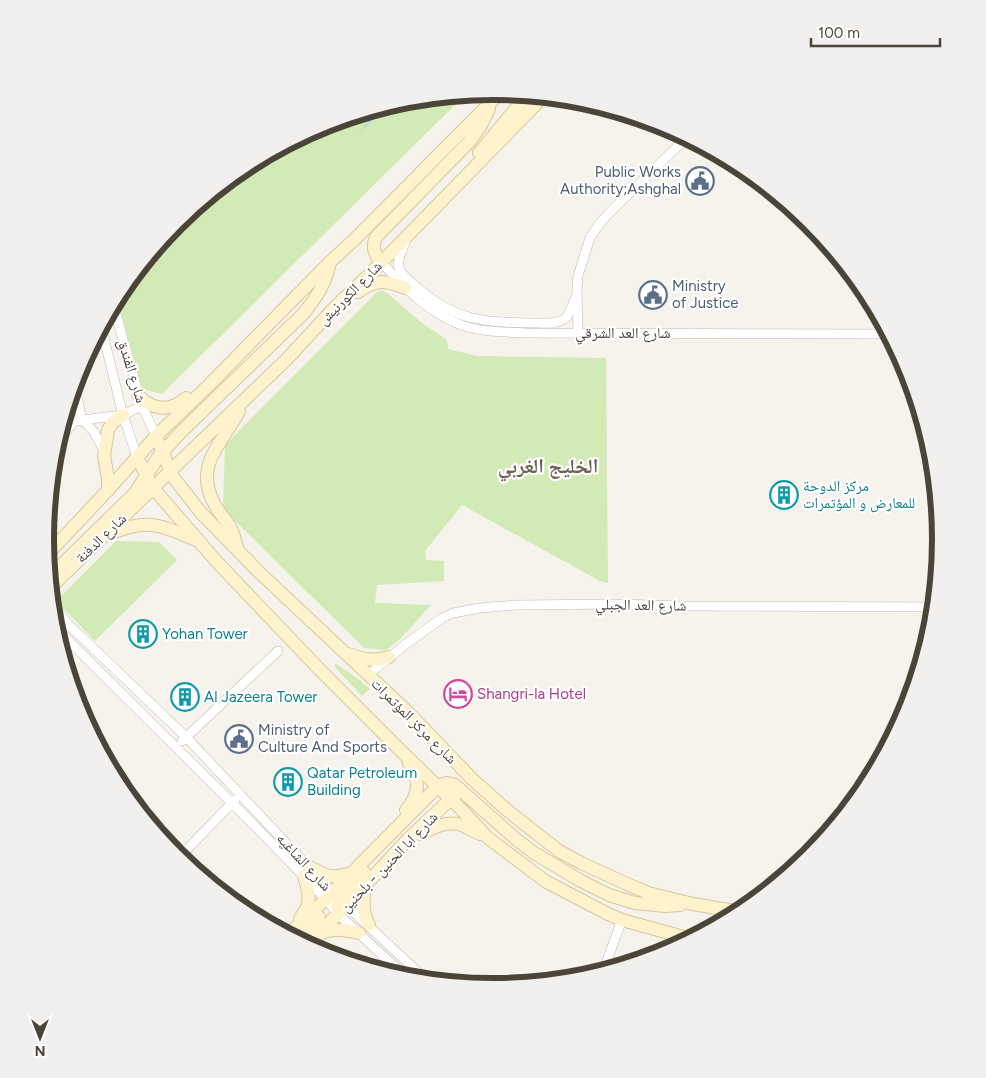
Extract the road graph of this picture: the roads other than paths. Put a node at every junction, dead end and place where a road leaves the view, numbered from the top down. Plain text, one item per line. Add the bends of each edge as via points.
1 (522, 101) edge
2 (492, 102) joint
3 (537, 103) edge
4 (682, 143) edge
5 (469, 172) junction
6 (406, 238) junction
7 (330, 262) junction
8 (381, 262) junction
9 (405, 288) junction
10 (577, 295) junction
11 (337, 306) junction
12 (116, 314) edge
13 (578, 333) junction
14 (881, 334) edge
15 (104, 337) edge
16 (210, 384) junction
17 (77, 398) edge
18 (140, 400) junction
19 (243, 401) junction
20 (122, 415) junction
21 (82, 419) junction
22 (68, 429) edge
23 (156, 436) junction
24 (162, 452) junction
25 (104, 453) junction
26 (136, 457) junction
27 (170, 471) junction
28 (146, 476) junction
29 (153, 488) junction
30 (108, 490) junction
31 (98, 541) junction
32 (198, 541) junction
33 (54, 547) edge
34 (238, 550) junction
35 (55, 571) edge
36 (56, 582) edge
37 (926, 607) edge
38 (61, 615) edge
39 (65, 636) edge
40 (278, 651) dead end
41 (344, 652) junction
42 (389, 657) junction
43 (368, 675) junction
44 (186, 737) junction
45 (176, 747) junction
46 (401, 752) junction
47 (472, 779) junction
48 (438, 786) junction
49 (240, 794) junction
50 (455, 794) junction
51 (232, 802) junction
52 (400, 824) junction
53 (487, 837) junction
54 (408, 839) junction
55 (379, 845) junction
56 (184, 852) edge
57 (307, 872) junction
58 (352, 873) junction
59 (365, 886) junction
60 (336, 902) junction
61 (693, 904) junction
62 (726, 911) edge
63 (622, 920) junction
64 (298, 926) junction
65 (364, 929) junction
66 (294, 930) edge
67 (303, 935) edge
68 (682, 936) edge
69 (313, 939) edge
70 (314, 940) edge
71 (606, 963) edge
72 (398, 968) edge
73 (417, 971) edge

1 - 5 street via 481,150
2 - 7 street
2 - 8 street via 469,142 377,236 374,251
3 - 5 street, شارع الكورنيش
4 - 10 street via 595,230 581,265
5 - 6 street, شارع الكورنيش
6 - 8 street, شارع الكورنيش
6 - 10 street, شارع العد الشرقي via 399,258 400,270 427,296 458,314 482,321 552,323 567,317
7 - 16 street
7 - 24 street via 321,289 303,314
8 - 9 street, شارع العد الشرقي
8 - 11 street, شارع الكورنيش
9 - 11 street via 376,282
9 - 13 street, شارع العد الشرقي via 436,313 474,328 501,332
10 - 13 street
11 - 19 street, شارع الكورنيش
12 - 18 street, شارع الفندق
13 - 14 street, شارع العد الشرقي
15 - 20 street, شارع الفندق
16 - 18 street via 167,408
16 - 23 street
17 - 21 street
18 - 20 street
18 - 23 street, شارع الفندق
19 - 27 street, شارع الكورنيش
19 - 34 street via 216,445 208,472 211,499 235,537
20 - 21 street
20 - 25 street via 108,430
20 - 26 street, شارع الفندق
21 - 22 street via 74,421
21 - 25 street via 98,438
23 - 24 street, شارع مركز المؤتمرات
23 - 26 street
24 - 27 street, شارع مركز المؤتمرات
24 - 28 street
25 - 30 street
26 - 28 street, شارع مركز المؤتمرات
26 - 30 street, شارع الدفنة
27 - 29 street, شارع الكورنيش
27 - 34 street, شارع مركز المؤتمرات via 194,505
28 - 29 street, شارع مركز المؤتمرات
28 - 35 street via 135,492
29 - 31 street, شارع الدفنة
29 - 32 street, شارع مركز المؤتمرات
30 - 33 street, شارع الدفنة
31 - 32 street via 126,527 147,524
31 - 36 street, شارع الدفنة
32 - 46 street, شارع مركز المؤتمرات
34 - 41 street, شارع مركز المؤتمرات
37 - 42 street, شارع العد الجبلي via 622,604 480,608 442,618
38 - 44 street, شارع الشاغيه
39 - 45 street, شارع الشاغيه
40 - 44 street
41 - 42 street via 368,659
41 - 43 street, شارع مركز المؤتمرات
42 - 43 street, شارع العد الجبلي
43 - 47 street, شارع مركز المؤتمرات
44 - 45 street
44 - 49 street, شارع الشاغيه
45 - 51 street, شارع الشاغيه
46 - 48 street, شارع مركز المؤتمرات
46 - 52 street via 415,772 417,785 414,800
47 - 50 street, شارع ابا الحنين - بلحنين
47 - 61 street, شارع مركز المؤتمرات via 559,852 648,893
48 - 50 street, شارع مركز المؤتمرات
48 - 52 street, شارع ابا الحنين - بلحنين
49 - 51 street
49 - 57 street, شارع الشاغيه
50 - 53 street, شارع مركز المؤتمرات
50 - 54 street, شارع ابا الحنين - بلحنين
50 - 61 street via 534,853 609,895 634,903
51 - 56 street
51 - 57 street, شارع الشاغيه
52 - 55 street, شارع ابا الحنين - بلحنين
53 - 54 street via 450,824
53 - 63 street, شارع مركز المؤتمرات via 545,881
54 - 59 street, شارع ابا الحنين - بلحنين
55 - 58 street, شارع ابا الحنين - بلحنين
55 - 60 street via 376,857
57 - 58 street via 332,877
57 - 60 street, شارع الشاغيه
57 - 64 street via 308,901
58 - 60 street, شارع ابا الحنين - بلحنين
59 - 60 street, شارع ابا الحنين - بلحنين
59 - 65 street
60 - 64 street, شارع ابا الحنين - بلحنين
60 - 65 street, شارع الشاغيه
60 - 67 street
60 - 69 street, شارع ابا الحنين - بلحنين
61 - 62 street, شارع مركز المؤتمرات
63 - 68 street, شارع مركز المؤتمرات
63 - 71 street
64 - 66 street, شارع ابا الحنين - بلحنين
65 - 70 street via 332,930
65 - 72 street, شارع الشاغيه
65 - 73 street, شارع الشاغيه

